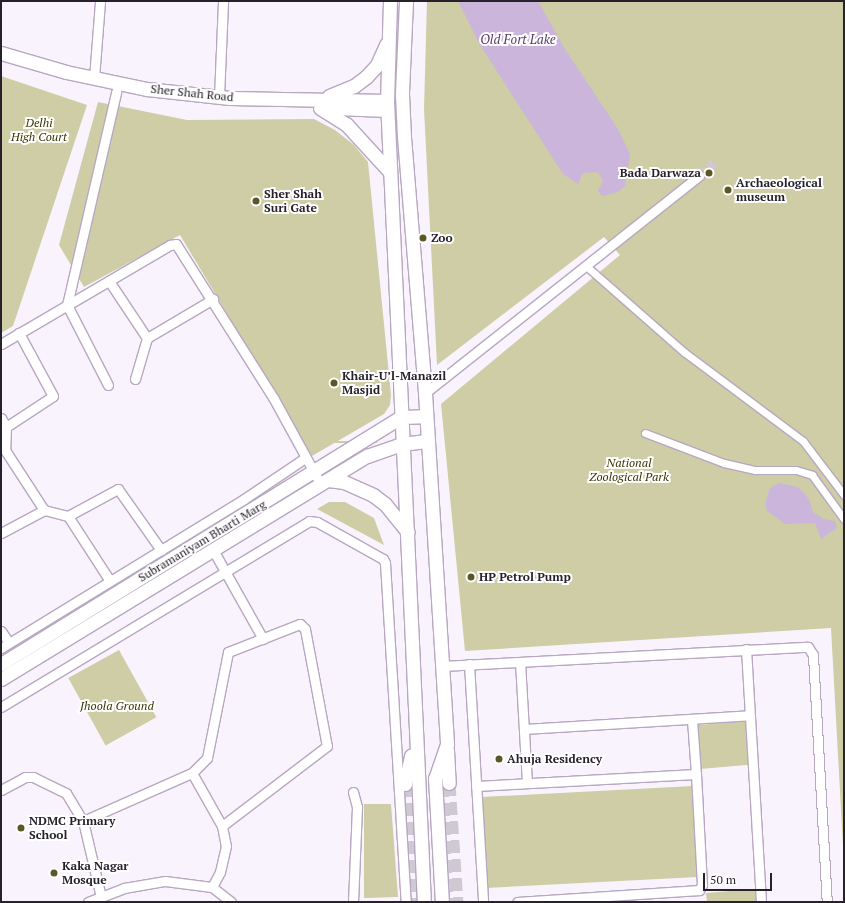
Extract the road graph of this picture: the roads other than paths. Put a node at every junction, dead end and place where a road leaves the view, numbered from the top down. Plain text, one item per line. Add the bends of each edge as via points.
1 (100, 1) edge
2 (223, 1) edge
3 (390, 1) edge
4 (406, 1) edge
5 (390, 37) junction
6 (1, 53) edge
7 (1, 63) edge
8 (94, 78) junction
9 (116, 92) junction
10 (219, 97) junction
11 (309, 99) junction
12 (369, 105) junction
13 (387, 106) junction
14 (320, 108) junction
15 (390, 172) junction
16 (699, 176) tunnel mouth
17 (586, 266) junction
18 (109, 281) junction
19 (213, 300) junction
20 (67, 305) junction
21 (19, 334) junction
22 (147, 338) junction
23 (1, 344) edge
24 (135, 379) dead end
25 (108, 385) dead end
26 (425, 393) junction
27 (401, 416) junction
28 (425, 416) junction
29 (1, 418) edge
30 (6, 427) junction
31 (645, 432) dead end
32 (426, 440) junction
33 (402, 444) junction
34 (305, 458) junction
35 (314, 473) junction
36 (325, 483) junction
37 (844, 495) edge
38 (44, 510) junction
39 (68, 516) junction
40 (844, 519) edge
41 (408, 532) junction
42 (1, 533) edge
43 (161, 550) junction
44 (213, 550) junction
45 (225, 572) junction
46 (110, 581) junction
47 (1, 631) edge
48 (262, 639) junction
49 (9, 643) junction
50 (1, 648) edge
51 (746, 649) junction
52 (520, 662) junction
53 (1, 664) edge
54 (470, 664) junction
55 (442, 666) junction
56 (1, 679) edge
57 (1, 707) edge
58 (750, 715) junction
59 (692, 720) junction
60 (524, 729) junction
61 (415, 742) junction
62 (447, 744) junction
63 (192, 773) junction
64 (696, 774) junction
65 (449, 783) tunnel mouth
66 (527, 783) junction
67 (405, 784) tunnel mouth
68 (476, 786) junction
69 (1, 790) edge
70 (354, 792) dead end
71 (83, 821) junction
72 (222, 826) junction
73 (212, 887) junction
74 (100, 897) junction
75 (88, 902) edge
76 (231, 902) edge
77 (354, 902) edge
78 (406, 902) edge
79 (424, 902) edge
80 (442, 902) edge
81 (483, 902) edge
82 (516, 902) edge
83 (534, 902) edge
84 (761, 902) edge
85 (826, 902) edge

1 - 8 street
2 - 10 street
3 - 5 main road
4 - 26 main road via 402,94 404,137
5 - 11 main road via 376,65 366,77 340,93
5 - 13 main road
6 - 8 main road, Sher Shah Road
7 - 9 main road, Sher Shah Road
8 - 10 main road, Sher Shah Road via 147,89
9 - 14 main road, Sher Shah Road via 226,106
9 - 20 street
10 - 11 main road, Sher Shah Road
11 - 12 main road, Sher Shah Road
12 - 13 main road, Sher Shah Road
12 - 14 main road, Sher Shah Road
13 - 15 main road
14 - 15 main road via 346,124
15 - 27 main road
16 - 17 street
17 - 26 street
17 - 37 street via 684,352 803,441
18 - 19 street via 170,245 176,244
18 - 20 street
18 - 22 street
19 - 22 street
19 - 34 street via 274,399
20 - 21 street
20 - 25 street
21 - 23 street
21 - 30 street via 54,393 52,399
22 - 24 street
26 - 28 main road
27 - 28 main road
27 - 33 main road
27 - 35 main road, Subramaniyam Bharti Marg
28 - 32 main road
29 - 30 street
30 - 38 street via 5,450
31 - 40 street via 724,463 755,470 796,470 812,475
32 - 33 main road, Subramaniyam Bharti Marg
32 - 55 main road
33 - 36 main road, Subramaniyam Bharti Marg via 378,451
33 - 41 main road
34 - 35 street
34 - 43 street
35 - 36 street
35 - 53 main road, Subramaniyam Bharti Marg
36 - 41 main road via 344,482 373,495 385,504
36 - 44 main road, Subramaniyam Bharti Marg
38 - 39 street
38 - 42 street
39 - 43 street via 118,489
39 - 46 street
41 - 61 main road
43 - 46 street
44 - 45 street
44 - 56 main road, Subramaniyam Bharti Marg
45 - 48 street
45 - 57 street
45 - 78 street via 313,521 385,561
46 - 49 street
47 - 49 street
48 - 63 street via 228,652 207,758
48 - 72 street via 295,624 303,626 327,746
49 - 50 street
51 - 52 street
51 - 58 street
51 - 85 street via 803,646 813,655
52 - 54 street
52 - 60 street
54 - 55 street
54 - 68 street
55 - 62 main road
58 - 59 street
58 - 84 street
59 - 60 street
59 - 64 street
60 - 66 street
61 - 67 main road
61 - 79 main road
62 - 65 main road
62 - 80 main road via 435,778
63 - 71 street
63 - 72 street
64 - 66 street
64 - 83 street via 702,885 699,890
66 - 68 street
68 - 81 street
69 - 71 street via 25,777 33,776 66,793
70 - 77 street via 357,807
71 - 74 street
72 - 73 street via 226,846 220,872
73 - 74 street via 165,881 124,888
73 - 76 street
74 - 75 street
82 - 83 street

